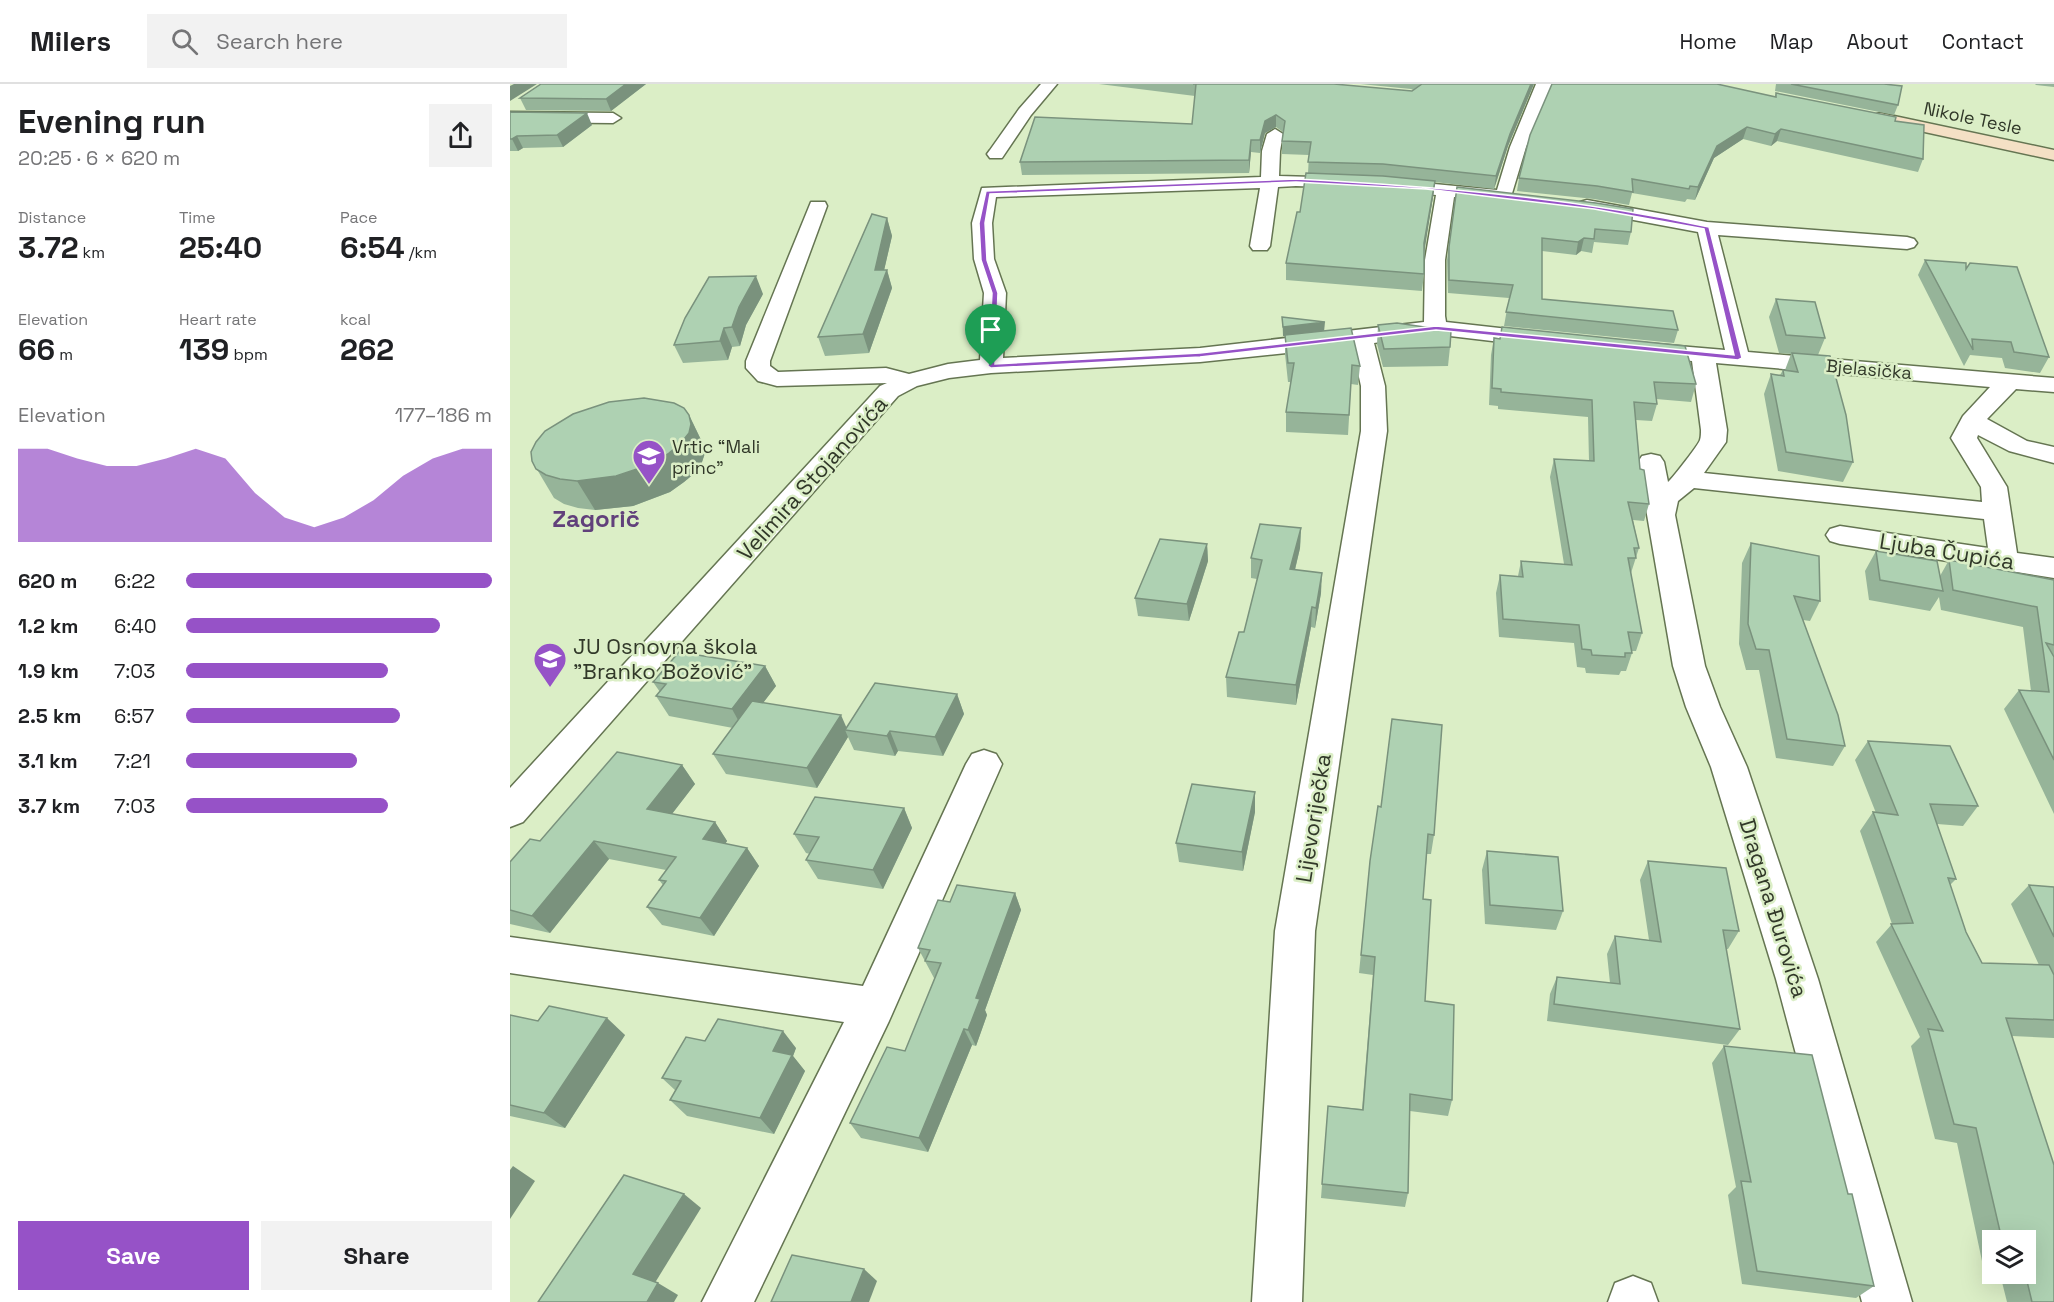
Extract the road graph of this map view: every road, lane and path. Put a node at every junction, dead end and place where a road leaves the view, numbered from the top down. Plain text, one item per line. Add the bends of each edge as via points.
1 (1050, 84) edge
2 (1544, 84) edge
3 (526, 100) edge
4 (510, 111) edge
5 (1869, 116) edge
6 (510, 117) edge
7 (613, 118) dead end
8 (1275, 134) dead end
9 (996, 154) dead end
10 (2054, 155) edge
11 (1270, 182) junction
12 (1446, 190) junction
13 (1504, 196) junction
14 (1527, 199) edge
15 (1572, 205) edge
16 (818, 206) dead end
17 (1707, 228) junction
18 (1906, 243) dead end
19 (1260, 246) dead end
20 (1436, 328) junction
21 (1362, 338) junction
22 (1563, 342) edge
23 (1621, 348) edge
24 (1703, 356) junction
25 (1738, 358) junction
26 (991, 366) junction
27 (909, 381) junction
28 (2011, 381) junction
29 (2054, 385) edge
30 (1972, 421) junction
31 (2054, 455) edge
32 (1651, 462) dead end
33 (1688, 479) junction
34 (1997, 512) junction
35 (1661, 515) junction
36 (1840, 535) dead end
37 (2004, 560) junction
38 (2054, 568) edge
39 (984, 764) dead end
40 (510, 812) edge
41 (510, 955) edge
42 (874, 1007) junction
43 (726, 1302) edge
44 (1277, 1302) edge
45 (1887, 1302) edge

1 - 9 street
2 - 13 street
3 - 4 street
5 - 10 street, Nikole Tesle
6 - 7 street
8 - 11 street via 1270,151
11 - 12 street via 1382,184
11 - 19 street
11 - 26 street via 988,192 982,223 984,260 995,293
12 - 13 street
12 - 20 street via 1439,215
13 - 14 street
15 - 17 street
16 - 27 street via 758,368 777,379 886,375
17 - 18 street
17 - 25 street
20 - 21 street
20 - 22 street
21 - 26 street, Velimira Stojanovića via 1200,355
21 - 44 street, Lijevoriječka via 1373,386 1374,431 1295,931
23 - 24 street, Bjelasička
24 - 25 street, Bjelasička
24 - 33 street via 1713,442
25 - 28 street, Bjelasička
26 - 27 street, Velimira Stojanovića
27 - 40 street, Velimira Stojanovića via 879,402
28 - 29 street, Bjelasička
28 - 30 street via 1994,394
30 - 31 street via 2018,446
30 - 34 street via 1964,438 1994,487
32 - 35 street, Dragana Đurovića
33 - 34 street
33 - 35 street via 1665,498
34 - 37 street
35 - 45 street, Dragana Đurovića via 1689,666 1729,768 1793,968
36 - 37 street, Ljuba Čupića
37 - 38 street, Ljuba Čupića
39 - 42 street
41 - 42 street
42 - 43 street

